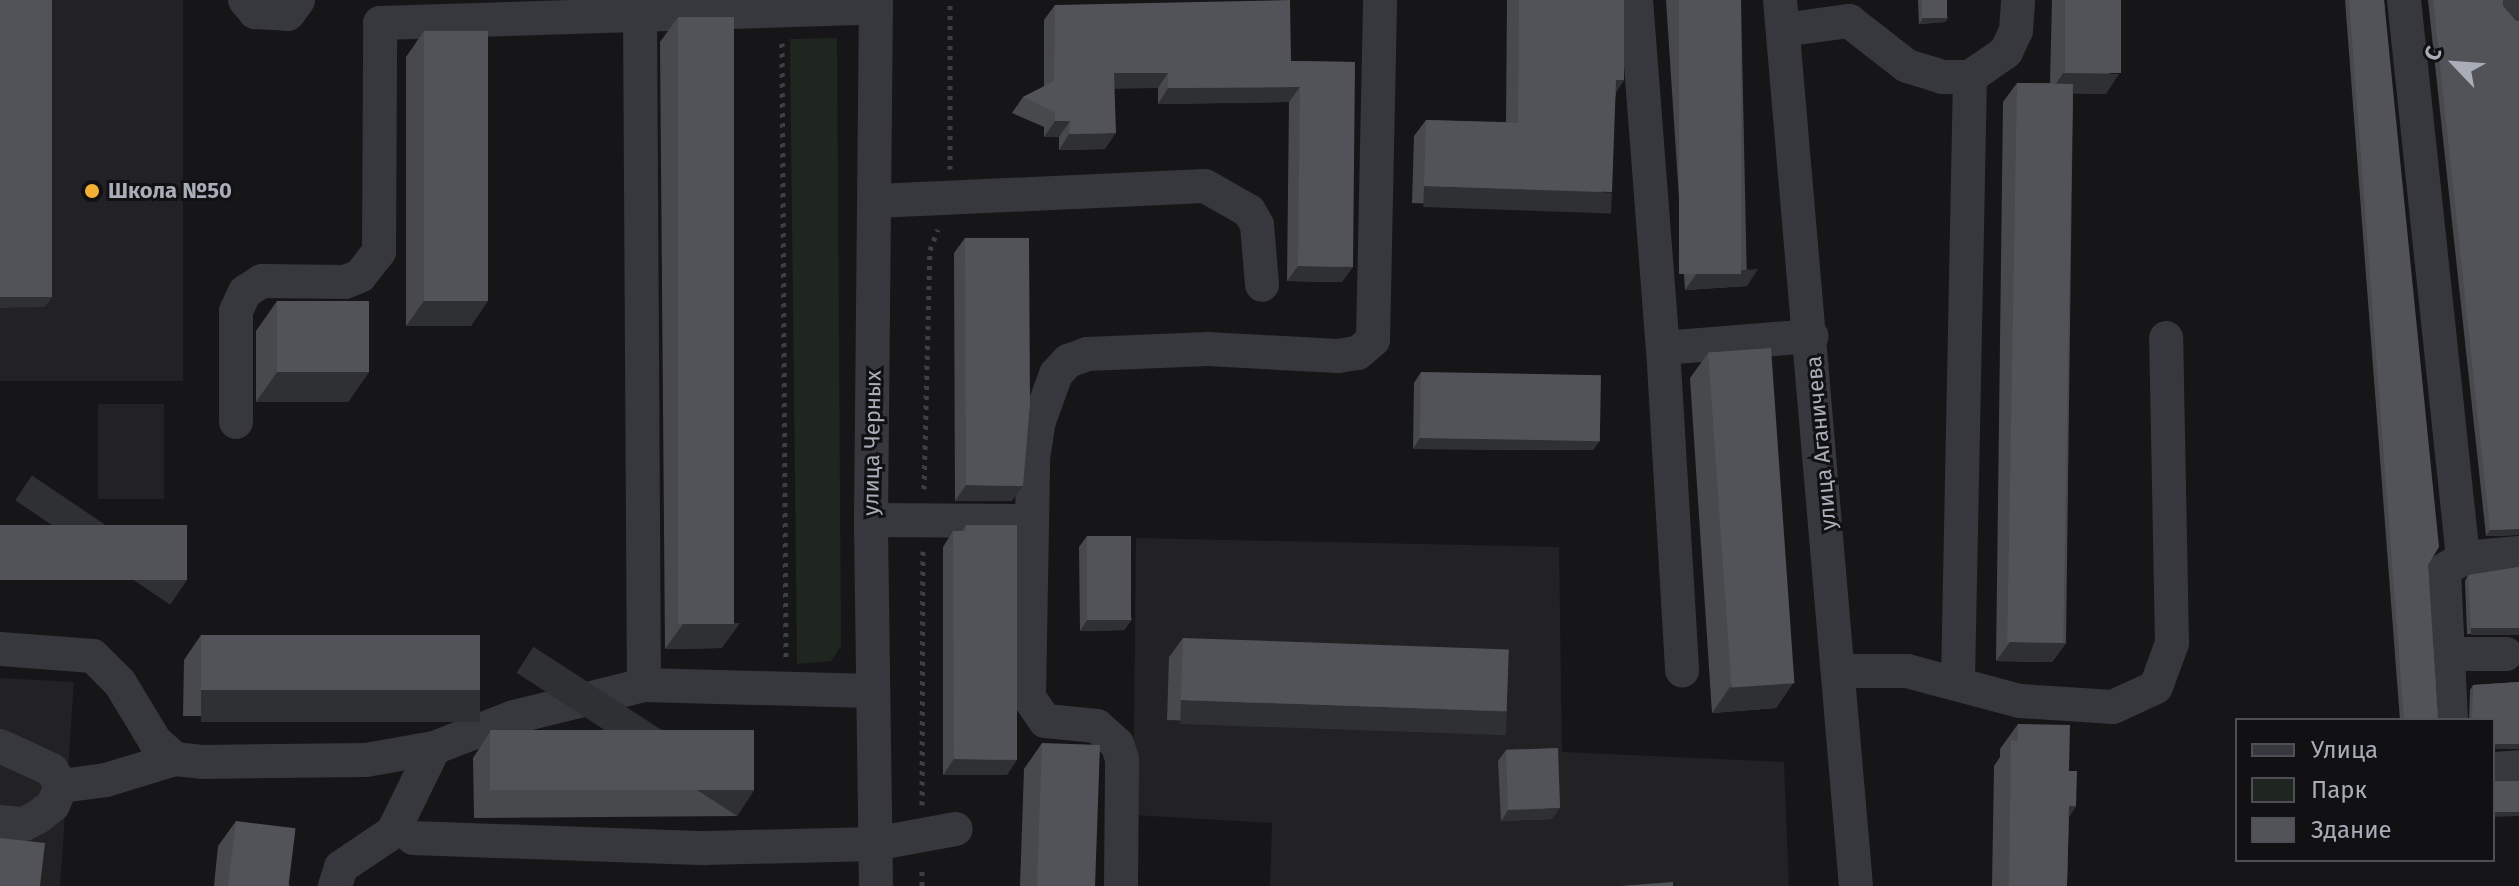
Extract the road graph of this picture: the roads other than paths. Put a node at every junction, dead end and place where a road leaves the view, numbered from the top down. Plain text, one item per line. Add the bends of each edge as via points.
1 (245, 0) edge
2 (298, 0) edge
3 (1380, 0) edge
4 (1636, 0) edge
5 (2018, 0) edge
6 (2404, 0) edge
7 (2518, 0) edge
8 (876, 4) edge
9 (2519, 8) edge
10 (640, 14) junction
11 (1782, 15) edge
12 (1970, 77) junction
13 (876, 201) junction
14 (1262, 285) dead end
15 (1812, 336) junction
16 (2166, 338) dead end
17 (1663, 348) junction
18 (236, 422) dead end
19 (871, 520) junction
20 (1032, 521) junction
21 (2519, 553) edge
22 (2463, 558) junction
23 (0, 649) edge
24 (2446, 654) junction
25 (2506, 654) dead end
26 (1682, 670) dead end
27 (1840, 671) junction
28 (1958, 680) junction
29 (644, 685) junction
30 (872, 691) junction
31 (2451, 718) edge
32 (0, 746) edge
33 (434, 748) junction
34 (175, 759) junction
35 (2519, 767) edge
36 (2495, 769) edge
37 (61, 786) junction
38 (0, 822) edge
39 (956, 829) dead end
40 (413, 838) dead end
41 (874, 844) junction
42 (335, 886) edge
43 (876, 886) edge
44 (1121, 886) edge
45 (1856, 886) edge

1 - 2 street via 255,12 288,14
3 - 20 street via 1373,340 1358,353 1338,356 1208,349 1087,354 1068,361 1056,374 1039,421
4 - 17 street
5 - 12 street via 2016,31 2006,52
6 - 22 street
7 - 9 street
8 - 10 street
8 - 13 street, улица Черных
10 - 18 street via 380,23 379,252 360,276 345,282 262,281 245,292 236,311
10 - 29 street
11 - 12 street via 1849,21 1907,66 1942,77
11 - 15 street, улица Аганичева
12 - 28 street
13 - 14 street via 1205,186 1249,211 1257,225
13 - 19 street, улица Черных
15 - 17 street
15 - 27 street, улица Аганичева
16 - 28 street via 2172,643 2156,687 2113,707 2020,701
17 - 26 street
19 - 20 street
19 - 30 street, улица Черных
20 - 44 street via 1029,697 1045,721 1097,726 1117,744 1122,759
21 - 22 street
22 - 24 street via 2444,570 2440,584
23 - 34 street via 93,656 120,683 155,741
24 - 25 street
24 - 31 street
27 - 28 street via 1907,671
27 - 45 street, улица Аганичева
29 - 30 street
29 - 33 street via 514,717
30 - 41 street, улица Черных
32 - 37 street via 52,770
33 - 34 street via 366,760
33 - 42 street via 393,832 341,867
34 - 37 street via 106,780
35 - 36 street
37 - 38 street via 53,805 38,817 24,824
39 - 41 street
40 - 41 street via 706,848
41 - 43 street, улица Черных

